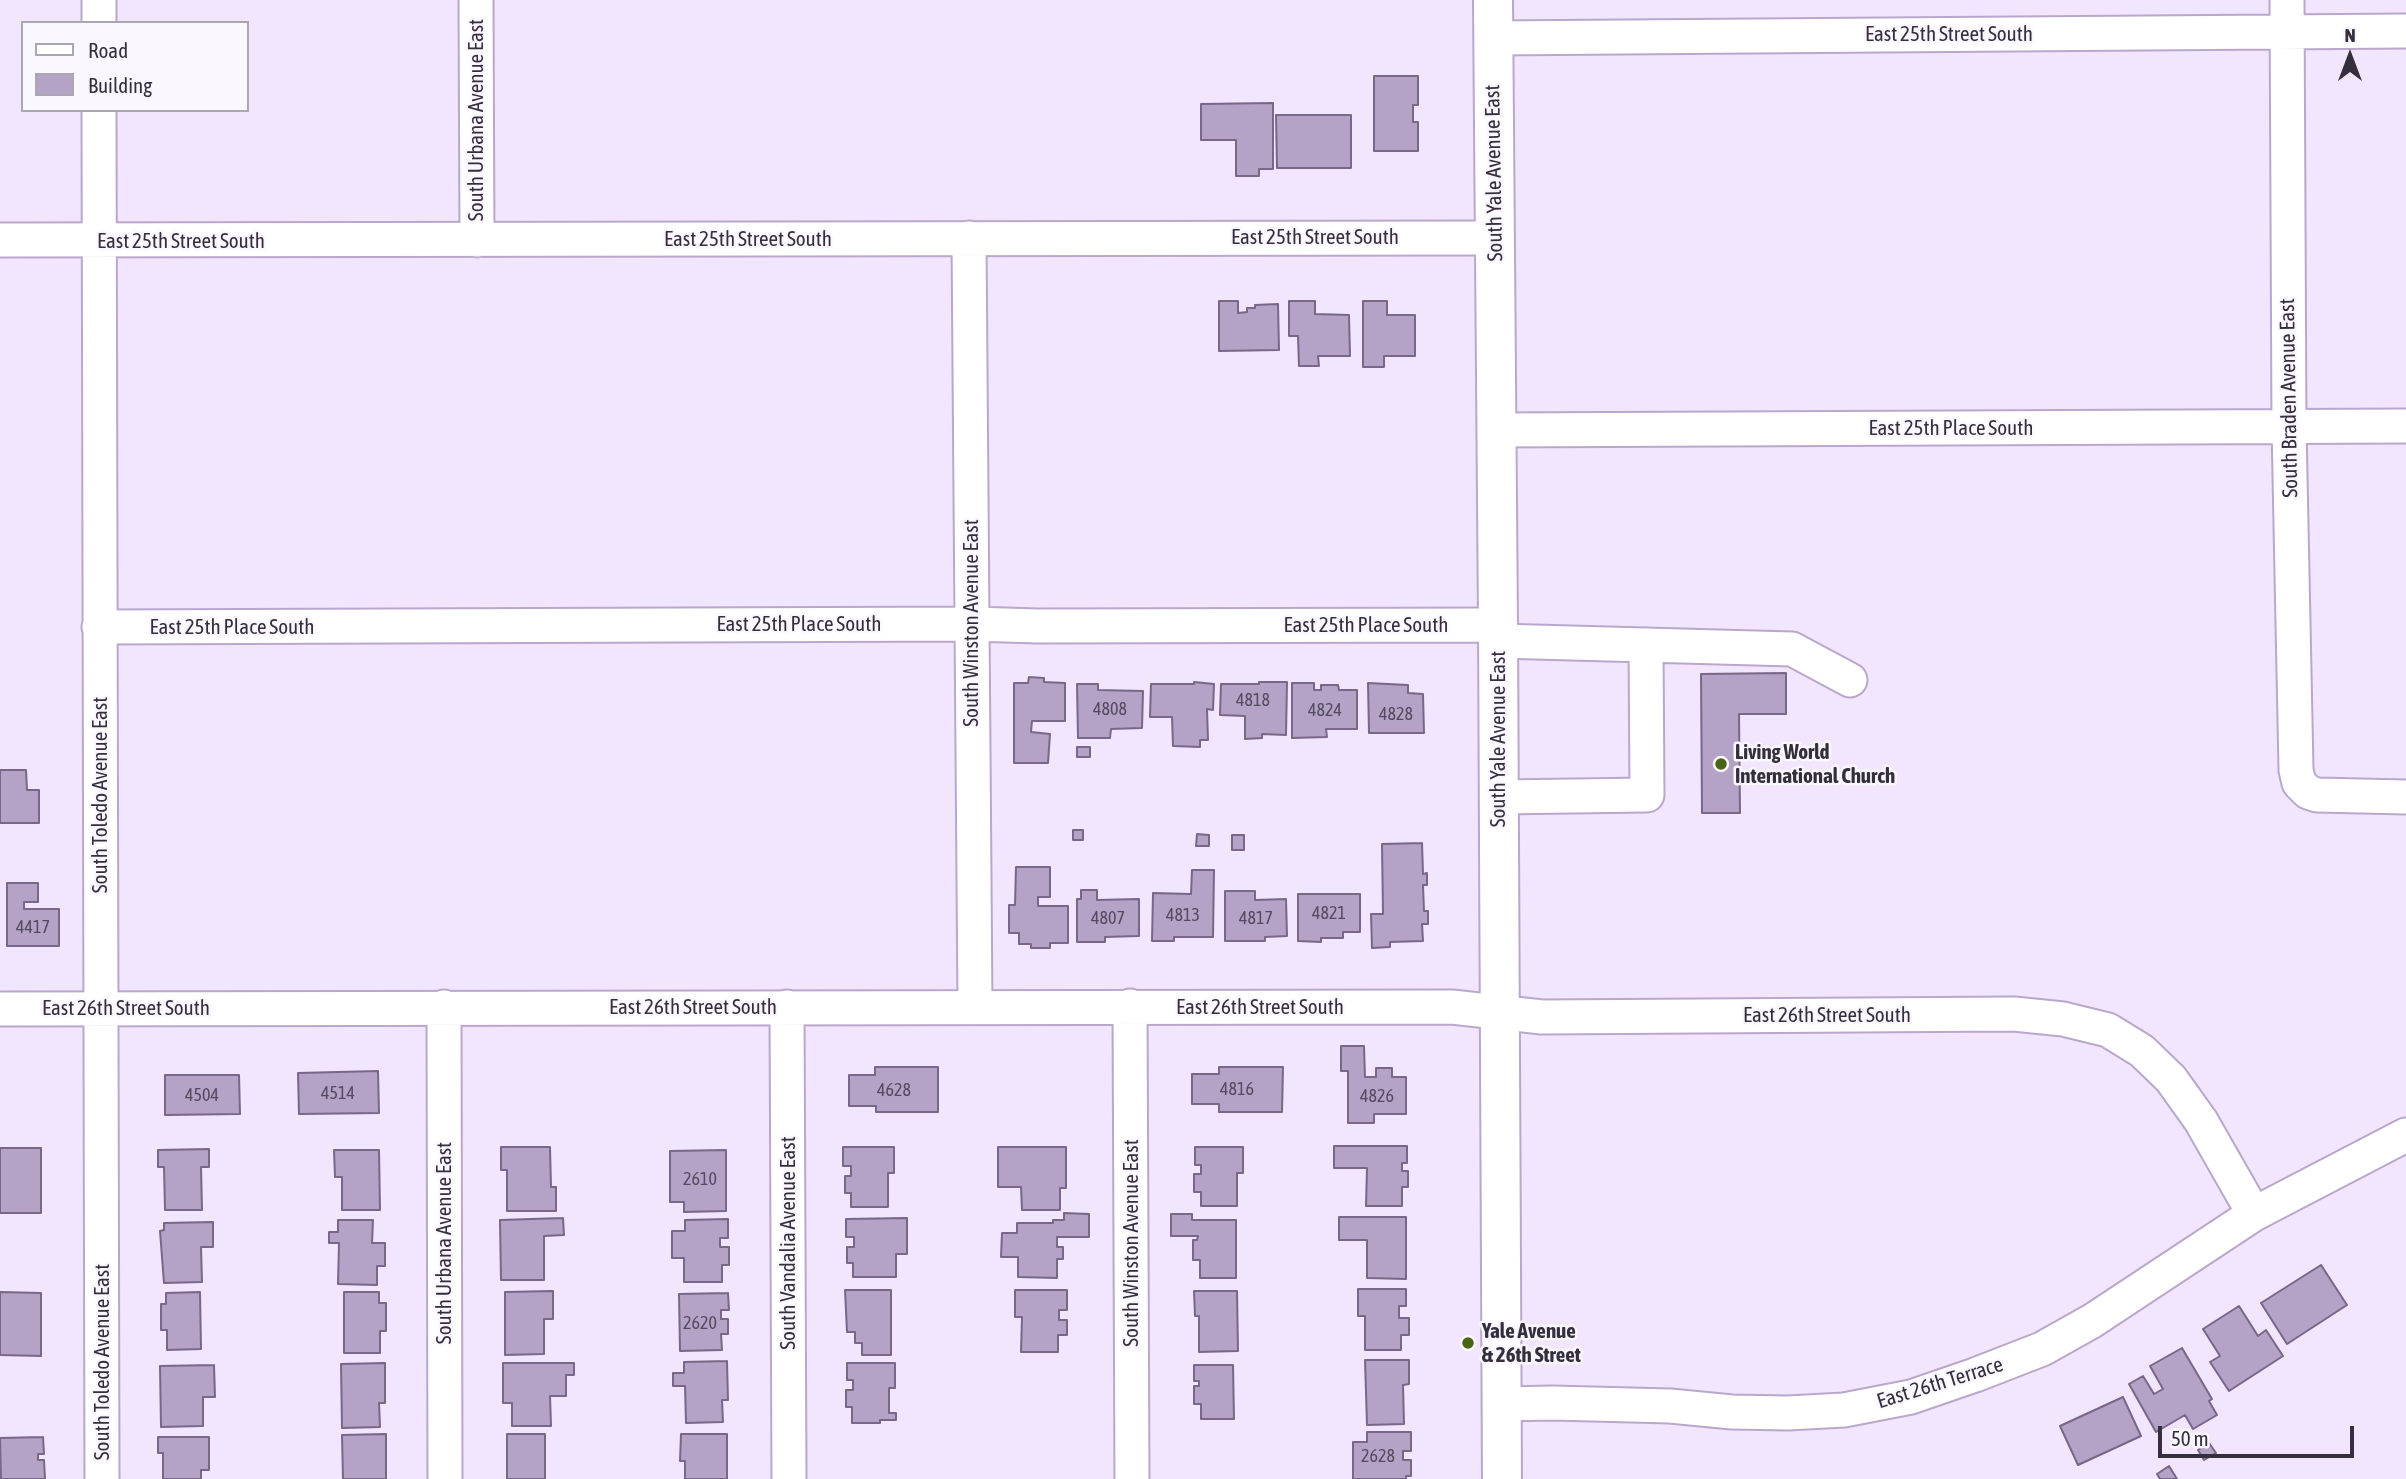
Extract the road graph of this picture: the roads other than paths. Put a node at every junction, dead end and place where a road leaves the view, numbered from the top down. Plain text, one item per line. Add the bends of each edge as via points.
1 (99, 0) edge
2 (476, 0) edge
3 (1493, 0) edge
4 (2287, 16) edge
5 (99, 21) edge
6 (2406, 32) edge
7 (1493, 38) junction
8 (99, 112) edge
9 (1495, 237) junction
10 (969, 238) junction
11 (0, 240) edge
12 (477, 240) junction
13 (100, 241) junction
14 (2289, 426) junction
15 (2406, 426) edge
16 (1496, 430) junction
17 (972, 624) junction
18 (99, 627) junction
19 (1498, 633) junction
20 (1646, 645) junction
21 (1850, 680) dead end
22 (1499, 797) junction
23 (2406, 797) edge
24 (1130, 1006) junction
25 (443, 1007) junction
26 (787, 1007) junction
27 (975, 1007) junction
28 (101, 1008) junction
29 (0, 1009) edge
30 (1500, 1013) junction
31 (2406, 1135) edge
32 (2255, 1214) junction
33 (1502, 1404) junction
34 (102, 1479) edge
35 (445, 1479) edge
36 (789, 1479) edge
37 (1132, 1479) edge
38 (1502, 1479) edge

1 - 5 street
2 - 12 street, South Urbana Avenue East
3 - 7 main road, South Yale Avenue East
4 - 6 street, East 25th Street South
4 - 7 street, East 25th Street South
4 - 14 street, South Braden Avenue East
7 - 9 main road, South Yale Avenue East
8 - 13 street, South Toledo Avenue East
9 - 10 street, East 25th Street South
9 - 16 main road, South Yale Avenue East
10 - 12 street, East 25th Street South
10 - 17 street, South Winston Avenue East
11 - 13 street, East 25th Street South
12 - 13 street, East 25th Street South
13 - 18 street, South Toledo Avenue East
14 - 15 street, East 25th Place South
14 - 16 street, East 25th Place South
14 - 23 street, South Braden Avenue East via 2299,783 2308,792 2326,797
16 - 19 main road, South Yale Avenue East
17 - 18 street, East 25th Place South
17 - 19 street, East 25th Place South
17 - 27 street, South Winston Avenue East
18 - 28 street, South Toledo Avenue East
19 - 20 street, East 25th Place South
19 - 22 main road, South Yale Avenue East
20 - 21 street, East 25th Place South via 1792,649
20 - 22 street via 1647,795
22 - 30 main road, South Yale Avenue East
24 - 27 street, East 26th Street South
24 - 30 street, East 26th Street South via 1452,1007
24 - 37 street, South Winston Avenue East
25 - 26 street, East 26th Street South
25 - 28 street, East 26th Street South
25 - 35 street, South Urbana Avenue East
26 - 27 street, East 26th Street South
26 - 36 street, South Vandalia Avenue East
28 - 29 street, East 26th Street South
28 - 34 street, South Toledo Avenue East
30 - 32 street, East 26th Street South via 1542,1017 2014,1014 2108,1030 2142,1051 2171,1079
30 - 33 main road, South Yale Avenue East
31 - 32 street
32 - 33 street, East 26th Terrace via 2042,1349 1911,1397 1844,1410 1788,1413
33 - 38 main road, South Yale Avenue East

